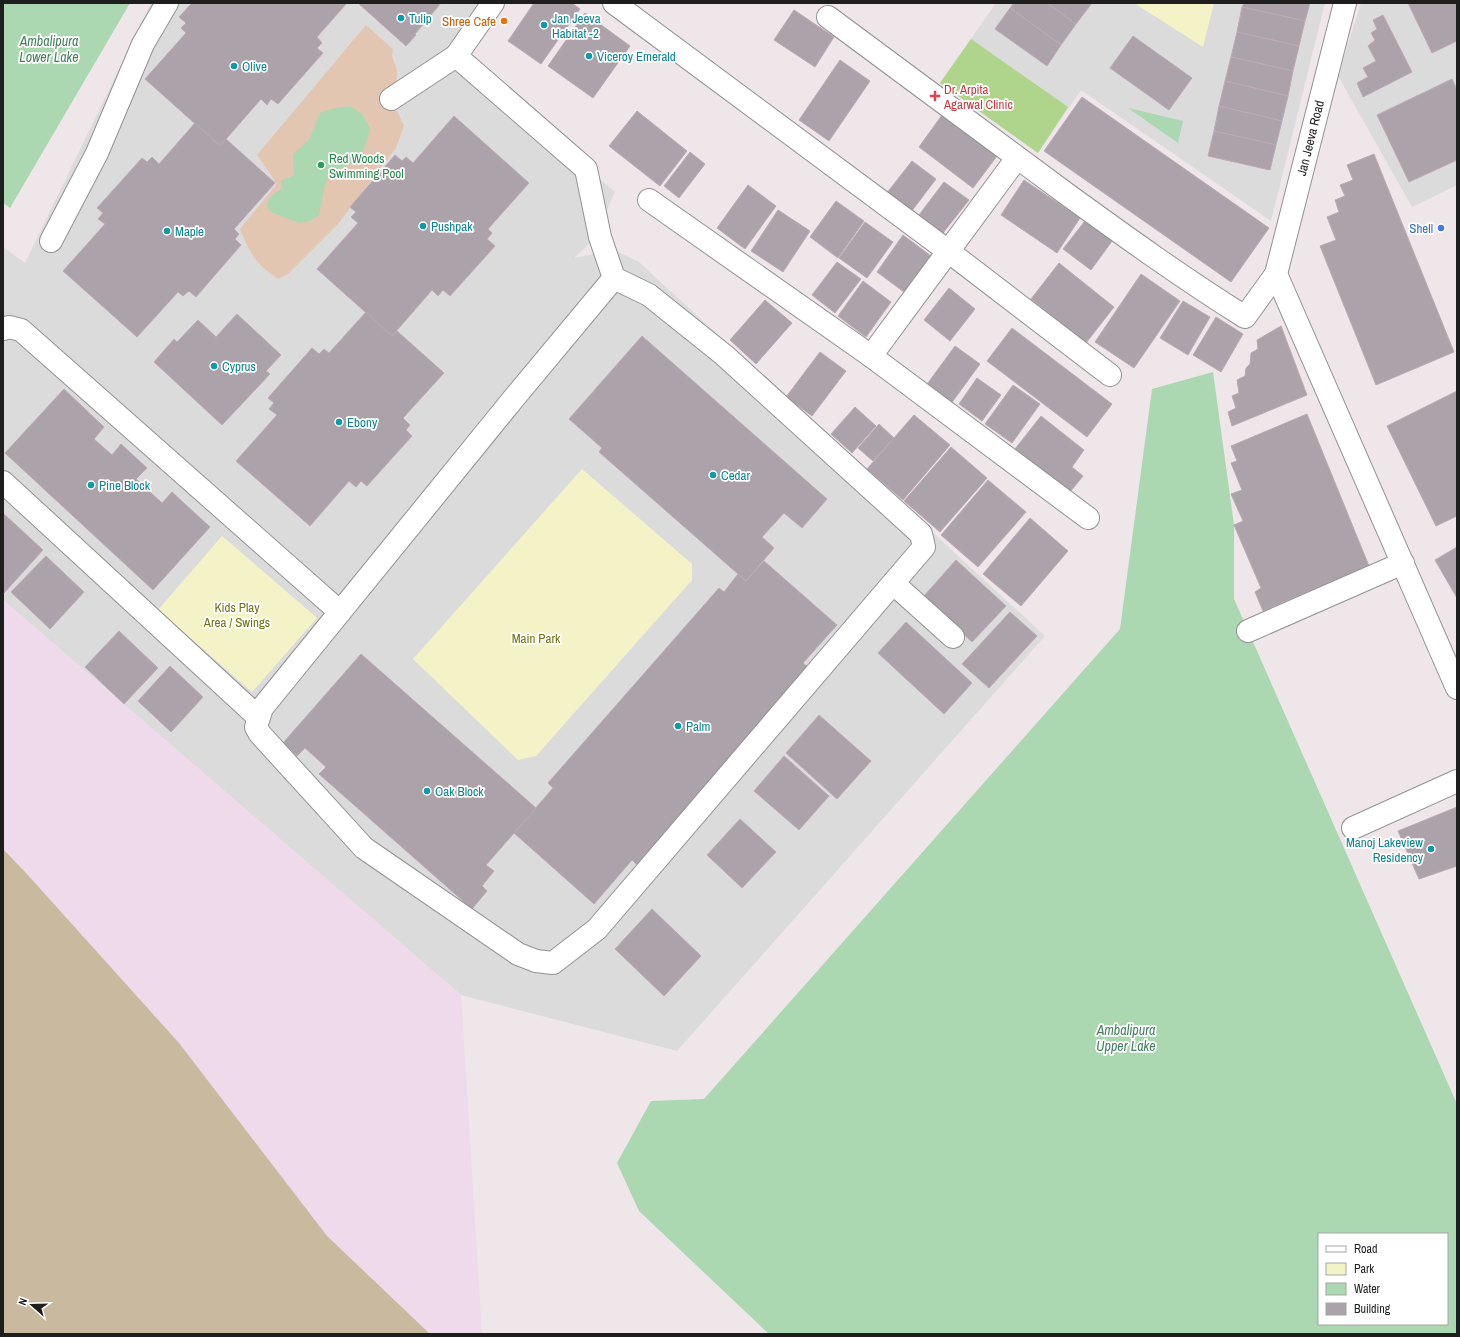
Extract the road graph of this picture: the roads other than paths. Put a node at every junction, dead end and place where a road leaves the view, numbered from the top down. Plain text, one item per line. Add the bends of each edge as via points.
1 (167, 3) edge
2 (493, 3) edge
3 (614, 3) edge
4 (1345, 3) edge
5 (828, 17) dead end
6 (456, 56) junction
7 (391, 99) dead end
8 (1017, 158) junction
9 (649, 200) dead end
10 (51, 241) dead end
11 (948, 251) junction
12 (1276, 274) junction
13 (614, 278) junction
14 (3, 330) edge
15 (871, 356) junction
16 (1110, 375) dead end
17 (3, 482) edge
18 (1088, 518) dead end
19 (1403, 563) junction
20 (894, 584) junction
21 (340, 612) junction
22 (1248, 631) dead end
23 (953, 637) dead end
24 (1457, 688) edge
25 (258, 717) junction
26 (1457, 781) edge
27 (1353, 828) dead end

1 - 10 street via 143,44 97,153
2 - 6 street
3 - 11 street
4 - 12 street, Jan Jeeva Road
5 - 8 street
6 - 7 street
6 - 13 street via 586,169 600,237
8 - 11 street
8 - 12 street via 1159,261 1244,318
9 - 15 street
11 - 15 street
11 - 16 street
12 - 19 street
13 - 20 street via 649,295 724,355 921,534 924,547
13 - 21 street
14 - 21 street via 9,327 21,330
15 - 18 street
17 - 25 street
19 - 22 street
19 - 24 street
20 - 23 street
20 - 25 street via 597,929 553,963 536,961 518,954 364,848 260,734 256,727
21 - 25 street via 262,708
26 - 27 street

